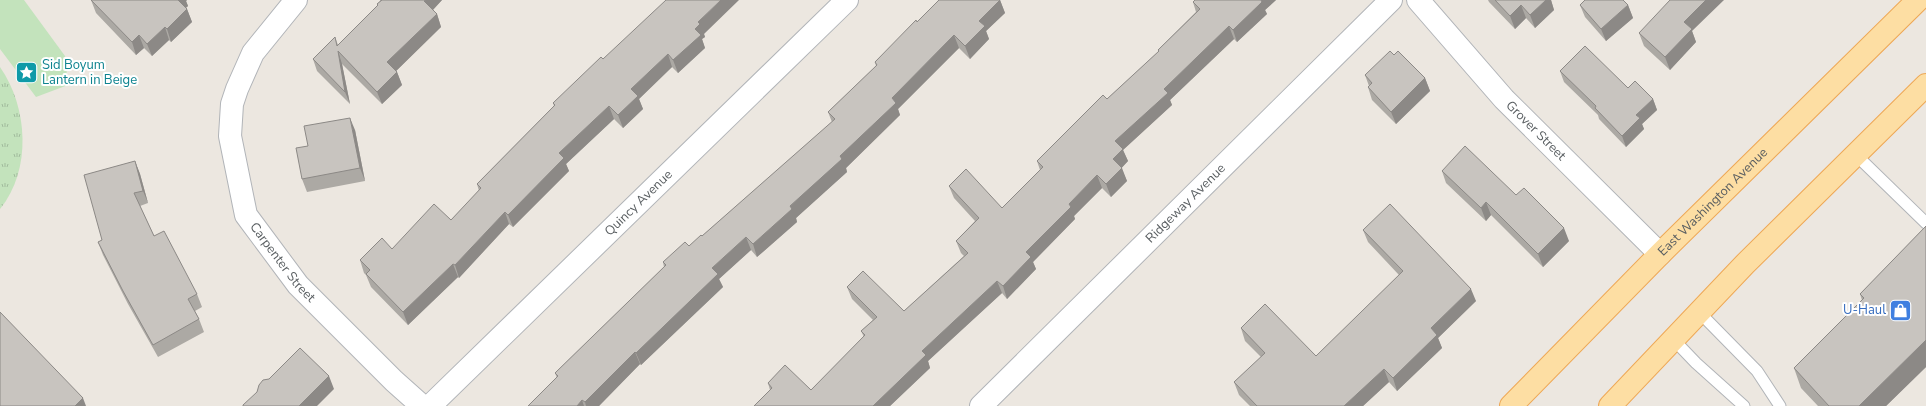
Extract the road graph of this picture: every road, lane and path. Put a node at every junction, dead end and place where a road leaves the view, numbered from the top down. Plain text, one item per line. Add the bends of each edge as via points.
1 (296, 0) edge
2 (847, 0) edge
3 (1391, 0) edge
4 (1418, 0) edge
5 (1918, 0) edge
6 (1926, 85) edge
7 (1856, 155) junction
8 (1926, 223) edge
9 (1660, 254) junction
10 (1699, 312) junction
11 (1673, 339) junction
12 (422, 406) edge
13 (430, 406) edge
14 (981, 406) edge
15 (1510, 406) edge
16 (1610, 406) edge
17 (1744, 406) edge
18 (1780, 406) edge

1 - 12 street, Carpenter Street via 253,53 232,104 230,136 246,215 298,285
2 - 13 street, Quincy Avenue
3 - 14 street, Ridgeway Avenue
4 - 9 street, Grover Street via 1504,99
5 - 9 main road, East Washington Avenue
6 - 7 main road
7 - 8 lane
7 - 10 main road
9 - 15 main road, East Washington Avenue
10 - 11 main road
10 - 18 lane via 1757,371
11 - 16 main road
11 - 17 lane

